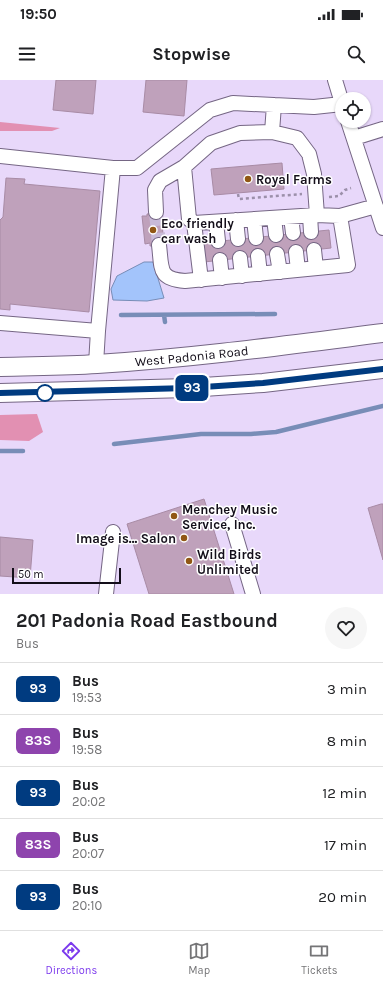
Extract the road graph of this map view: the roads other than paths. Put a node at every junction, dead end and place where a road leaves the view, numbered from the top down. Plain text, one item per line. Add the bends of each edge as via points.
1 (335, 80) edge
2 (339, 92) edge
3 (335, 104) edge
4 (274, 105) junction
5 (350, 128) edge
6 (383, 129) edge
7 (272, 132) junction
8 (354, 138) junction
9 (0, 156) edge
10 (184, 167) junction
11 (113, 168) junction
12 (376, 206) junction
13 (156, 212) tunnel mouth
14 (313, 215) junction
15 (340, 216) junction
16 (291, 217) junction
17 (274, 218) junction
18 (254, 219) junction
19 (236, 220) junction
20 (216, 222) junction
21 (194, 223) junction
22 (383, 228) edge
23 (311, 232) dead end
24 (293, 234) dead end
25 (276, 235) dead end
26 (256, 238) dead end
27 (238, 239) dead end
28 (218, 241) dead end
29 (159, 245) tunnel mouth
30 (314, 250) dead end
31 (296, 252) dead end
32 (277, 254) dead end
33 (258, 256) dead end
34 (240, 258) dead end
35 (220, 260) dead end
36 (316, 268) junction
37 (298, 270) junction
38 (280, 272) junction
39 (260, 274) junction
40 (242, 276) junction
41 (222, 278) junction
42 (201, 280) junction
43 (0, 323) edge
44 (98, 331) junction
45 (383, 333) edge
46 (96, 364) junction
47 (0, 367) edge
48 (383, 369) edge
49 (0, 393) edge
50 (232, 524) dead end
51 (113, 532) dead end
52 (106, 594) edge
53 (253, 594) edge

1 - 2 street
3 - 4 street via 314,107
4 - 7 street
4 - 11 street via 233,103 210,110 137,168
5 - 8 street
6 - 8 street
7 - 10 street via 240,133 211,143
7 - 14 street via 297,138 309,154 314,174
8 - 12 street
9 - 11 street
10 - 13 street via 160,181 155,190
10 - 21 street via 189,219
11 - 44 street
12 - 15 street
12 - 22 street
14 - 15 street
14 - 16 street
14 - 23 street
15 - 36 street via 348,265
16 - 17 street
16 - 24 street
17 - 18 street
17 - 25 street
18 - 19 street
18 - 26 street
19 - 20 street
19 - 27 street
20 - 21 street
20 - 28 street
21 - 42 street
29 - 42 street via 162,269 167,278
30 - 36 street
31 - 37 street
32 - 38 street
33 - 39 street
34 - 40 street
35 - 41 street
36 - 37 street
37 - 38 street
38 - 39 street
39 - 40 street
40 - 41 street
41 - 42 street
43 - 44 street
44 - 46 street
45 - 46 main road, West Padonia Road via 258,349
46 - 47 main road, West Padonia Road
48 - 49 main road via 263,383 188,388
50 - 53 street
51 - 52 street

